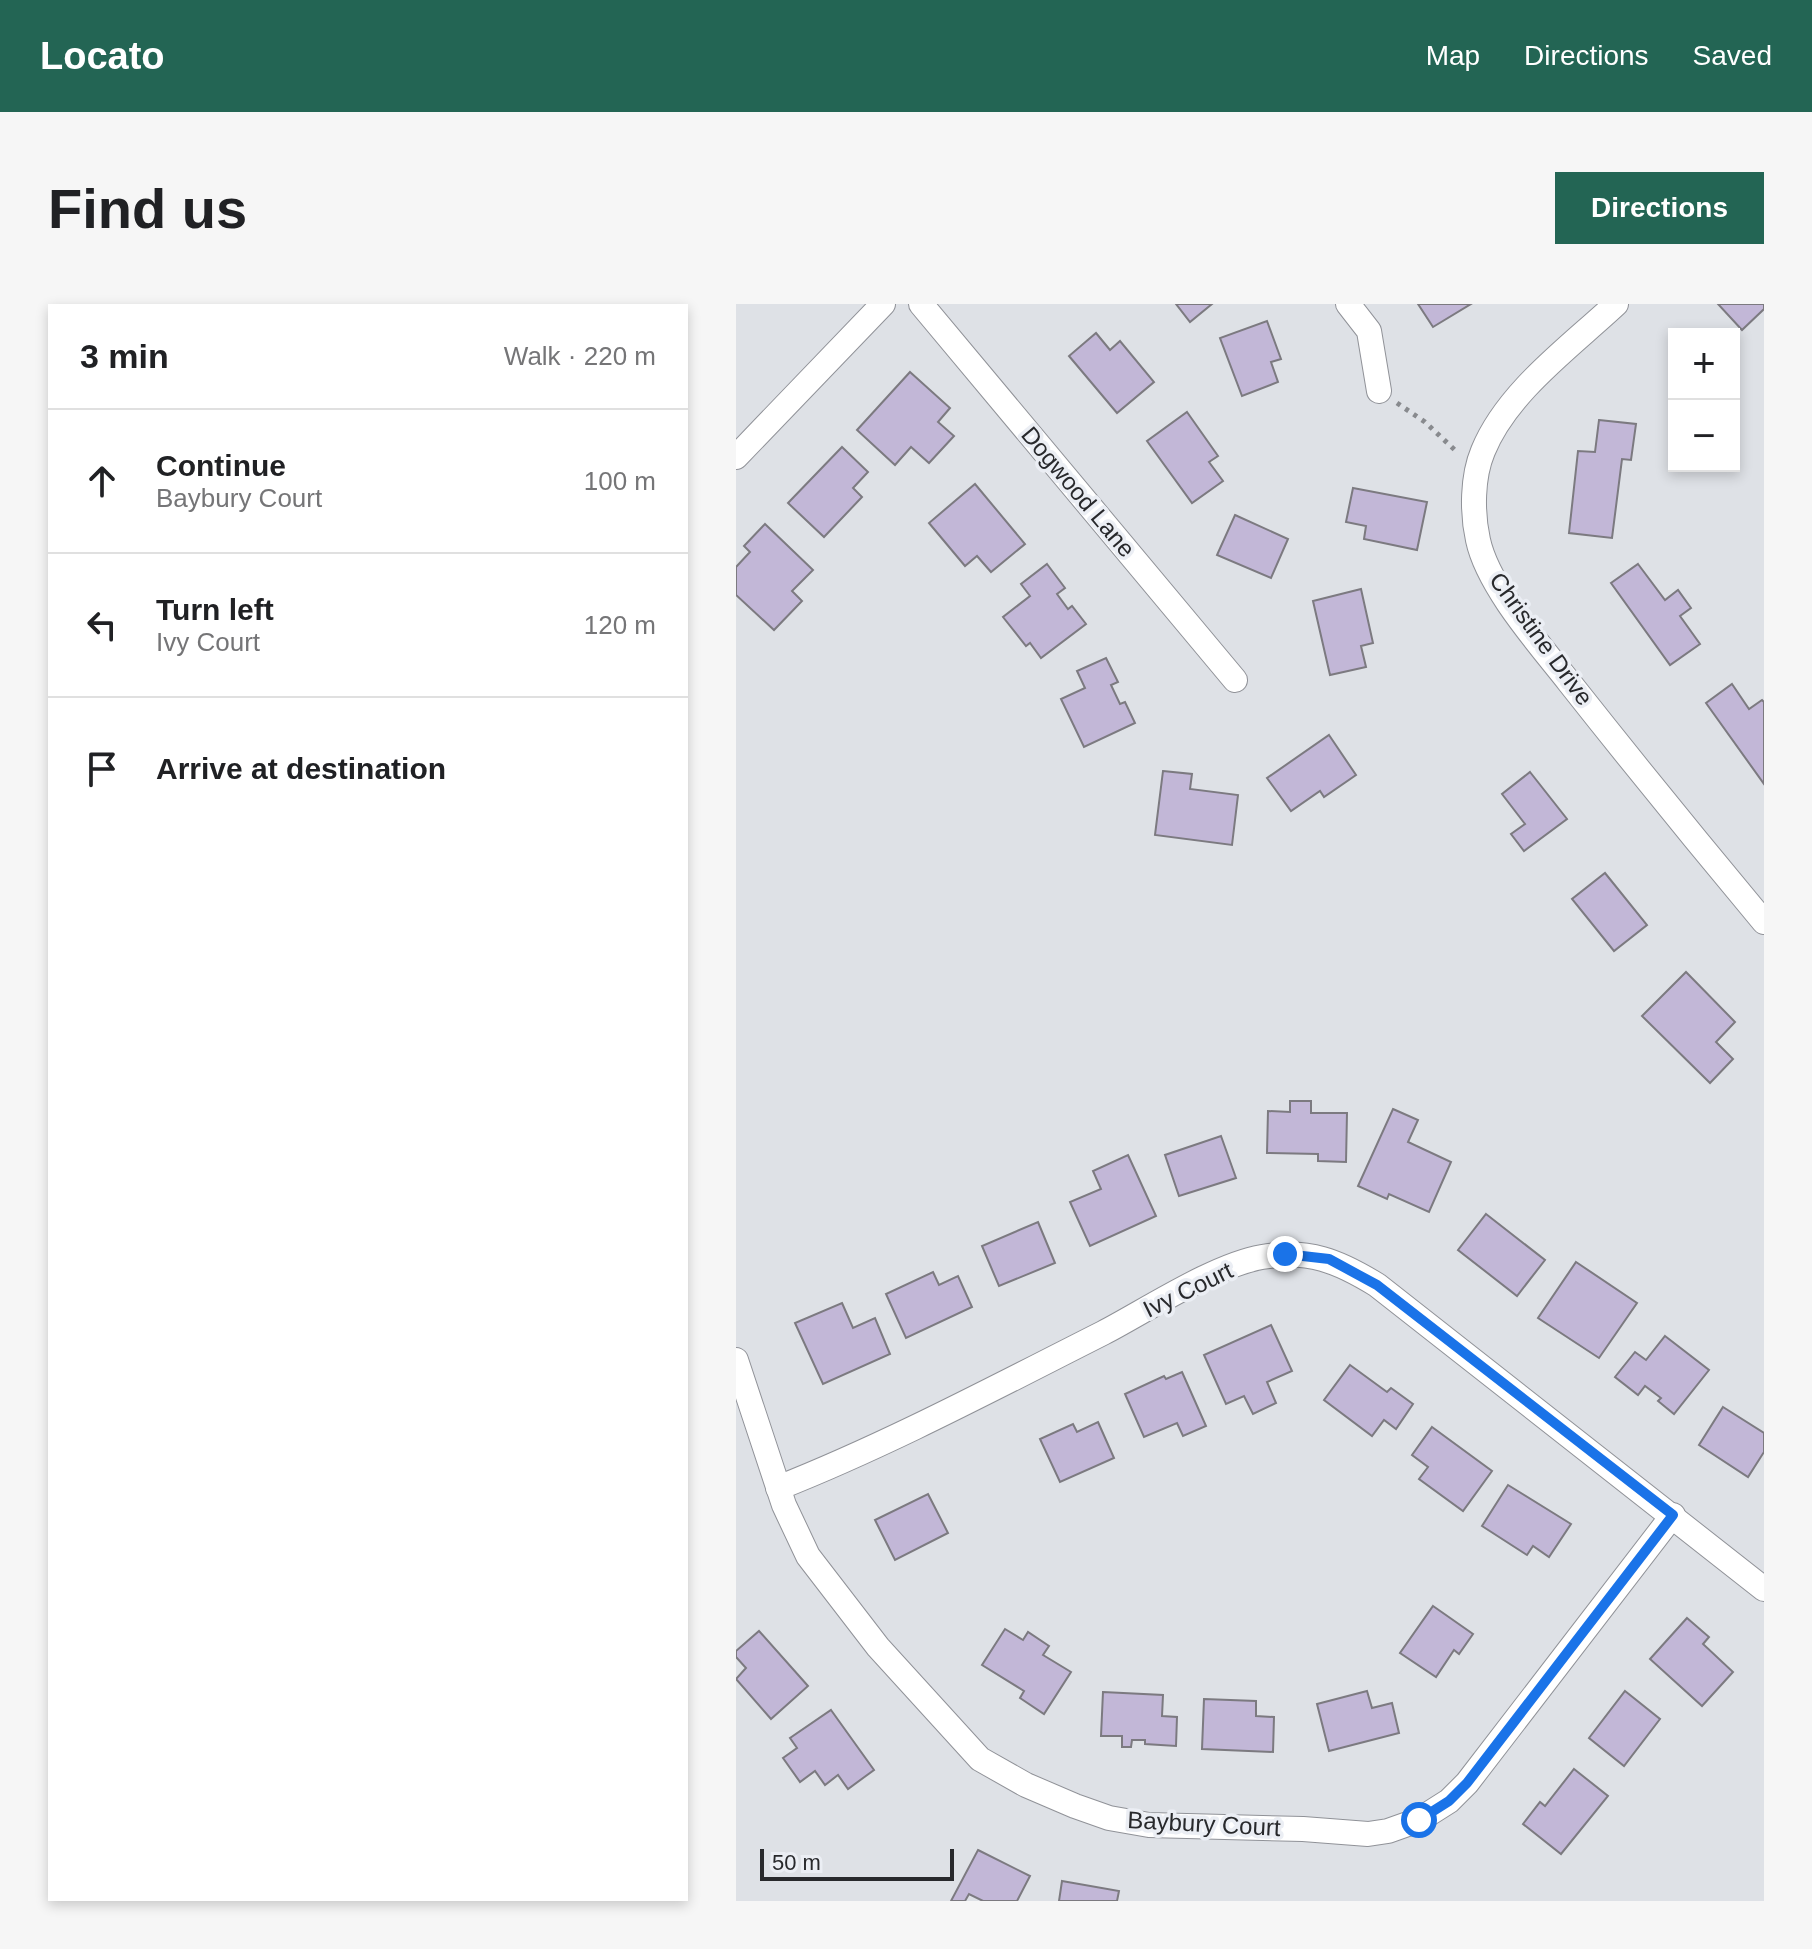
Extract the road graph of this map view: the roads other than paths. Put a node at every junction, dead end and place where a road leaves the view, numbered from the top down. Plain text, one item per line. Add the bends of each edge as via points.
1 (883, 304) edge
2 (921, 304) edge
3 (1348, 304) edge
4 (1616, 304) edge
5 (1379, 391) road end
6 (736, 457) edge
7 (1235, 680) dead end
8 (1764, 922) edge
9 (736, 1360) edge
10 (778, 1488) junction
11 (1673, 1515) junction
12 (1764, 1589) edge

1 - 6 street
2 - 7 street, Dogwood Lane
3 - 5 street via 1369,331
4 - 8 street, Christine Drive via 1497,422 1474,488 1478,541 1492,576 1523,624
9 - 10 street, Baybury Court
10 - 11 street, Ivy Court via 829,1468 1225,1269 1285,1254 1329,1259 1377,1285
10 - 11 street, Baybury Court via 808,1556 878,1647 980,1759 1026,1785 1109,1818 1149,1825 1368,1834 1419,1820 1467,1783
11 - 12 street, Ivy Court

